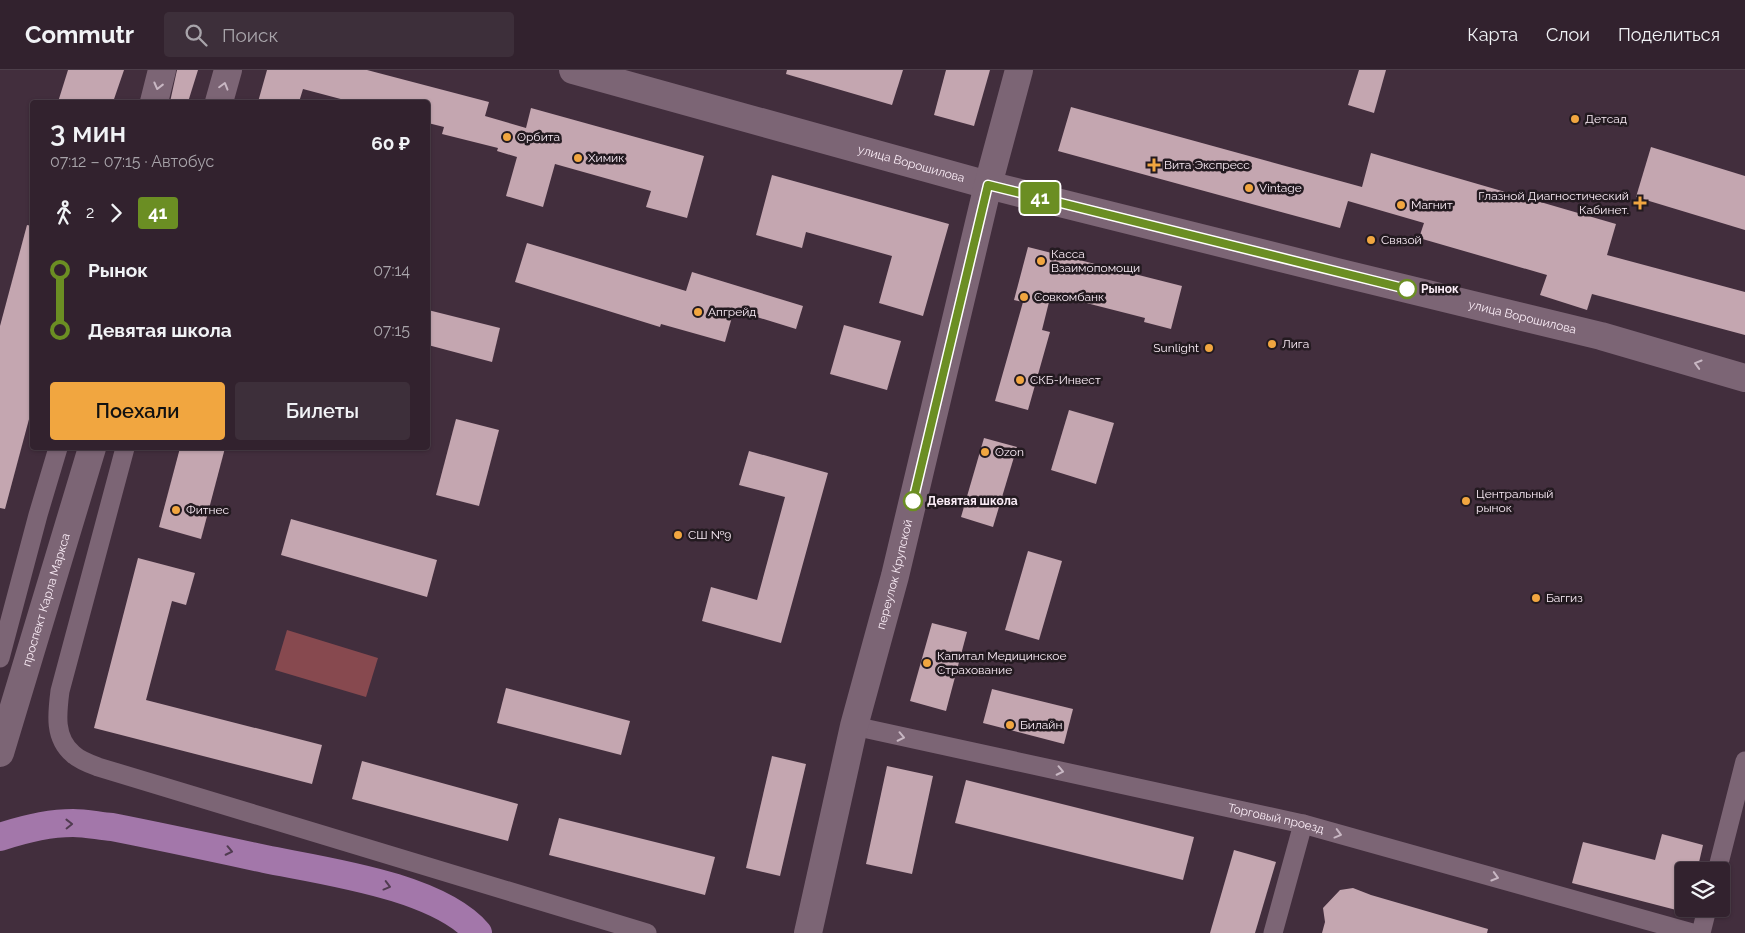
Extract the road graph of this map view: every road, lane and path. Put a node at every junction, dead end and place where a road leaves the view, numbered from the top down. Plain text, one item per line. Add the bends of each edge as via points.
1 (162, 70) edge
2 (228, 70) edge
3 (573, 70) edge
4 (1019, 70) edge
5 (154, 100) edge
6 (220, 100) edge
7 (988, 185) junction
8 (1745, 378) edge
9 (57, 450) edge
10 (91, 450) edge
11 (124, 450) edge
12 (0, 658) edge
13 (854, 726) junction
14 (0, 753) edge
15 (1745, 761) edge
16 (1303, 824) junction
17 (10, 833) edge
18 (1719, 862) edge
19 (1705, 917) edge
20 (478, 933) edge
21 (647, 933) edge
22 (808, 933) edge
23 (1273, 933) edge
24 (1692, 933) edge
25 (1701, 933) edge

1 -> 5 street
6 -> 2 street
3 - 7 street, улица Ворошилова
4 - 7 street, переулок Крупской
8 -> 7 street, улица Ворошилова via 1595,334
7 - 13 street, переулок Крупской via 895,576
9 - 12 street
10 - 14 street, проспект Карла Маркса
11 - 21 street via 60,691 58,730 63,744 74,755 98,768
13 -> 16 street, Торговый проезд
13 - 22 street, переулок Крупской
15 - 18 street
16 - 23 street
16 -> 24 street, Торговый проезд
17 -> 20 main road via 49,824 112,827 347,876 408,892 442,906
19 - 25 street

